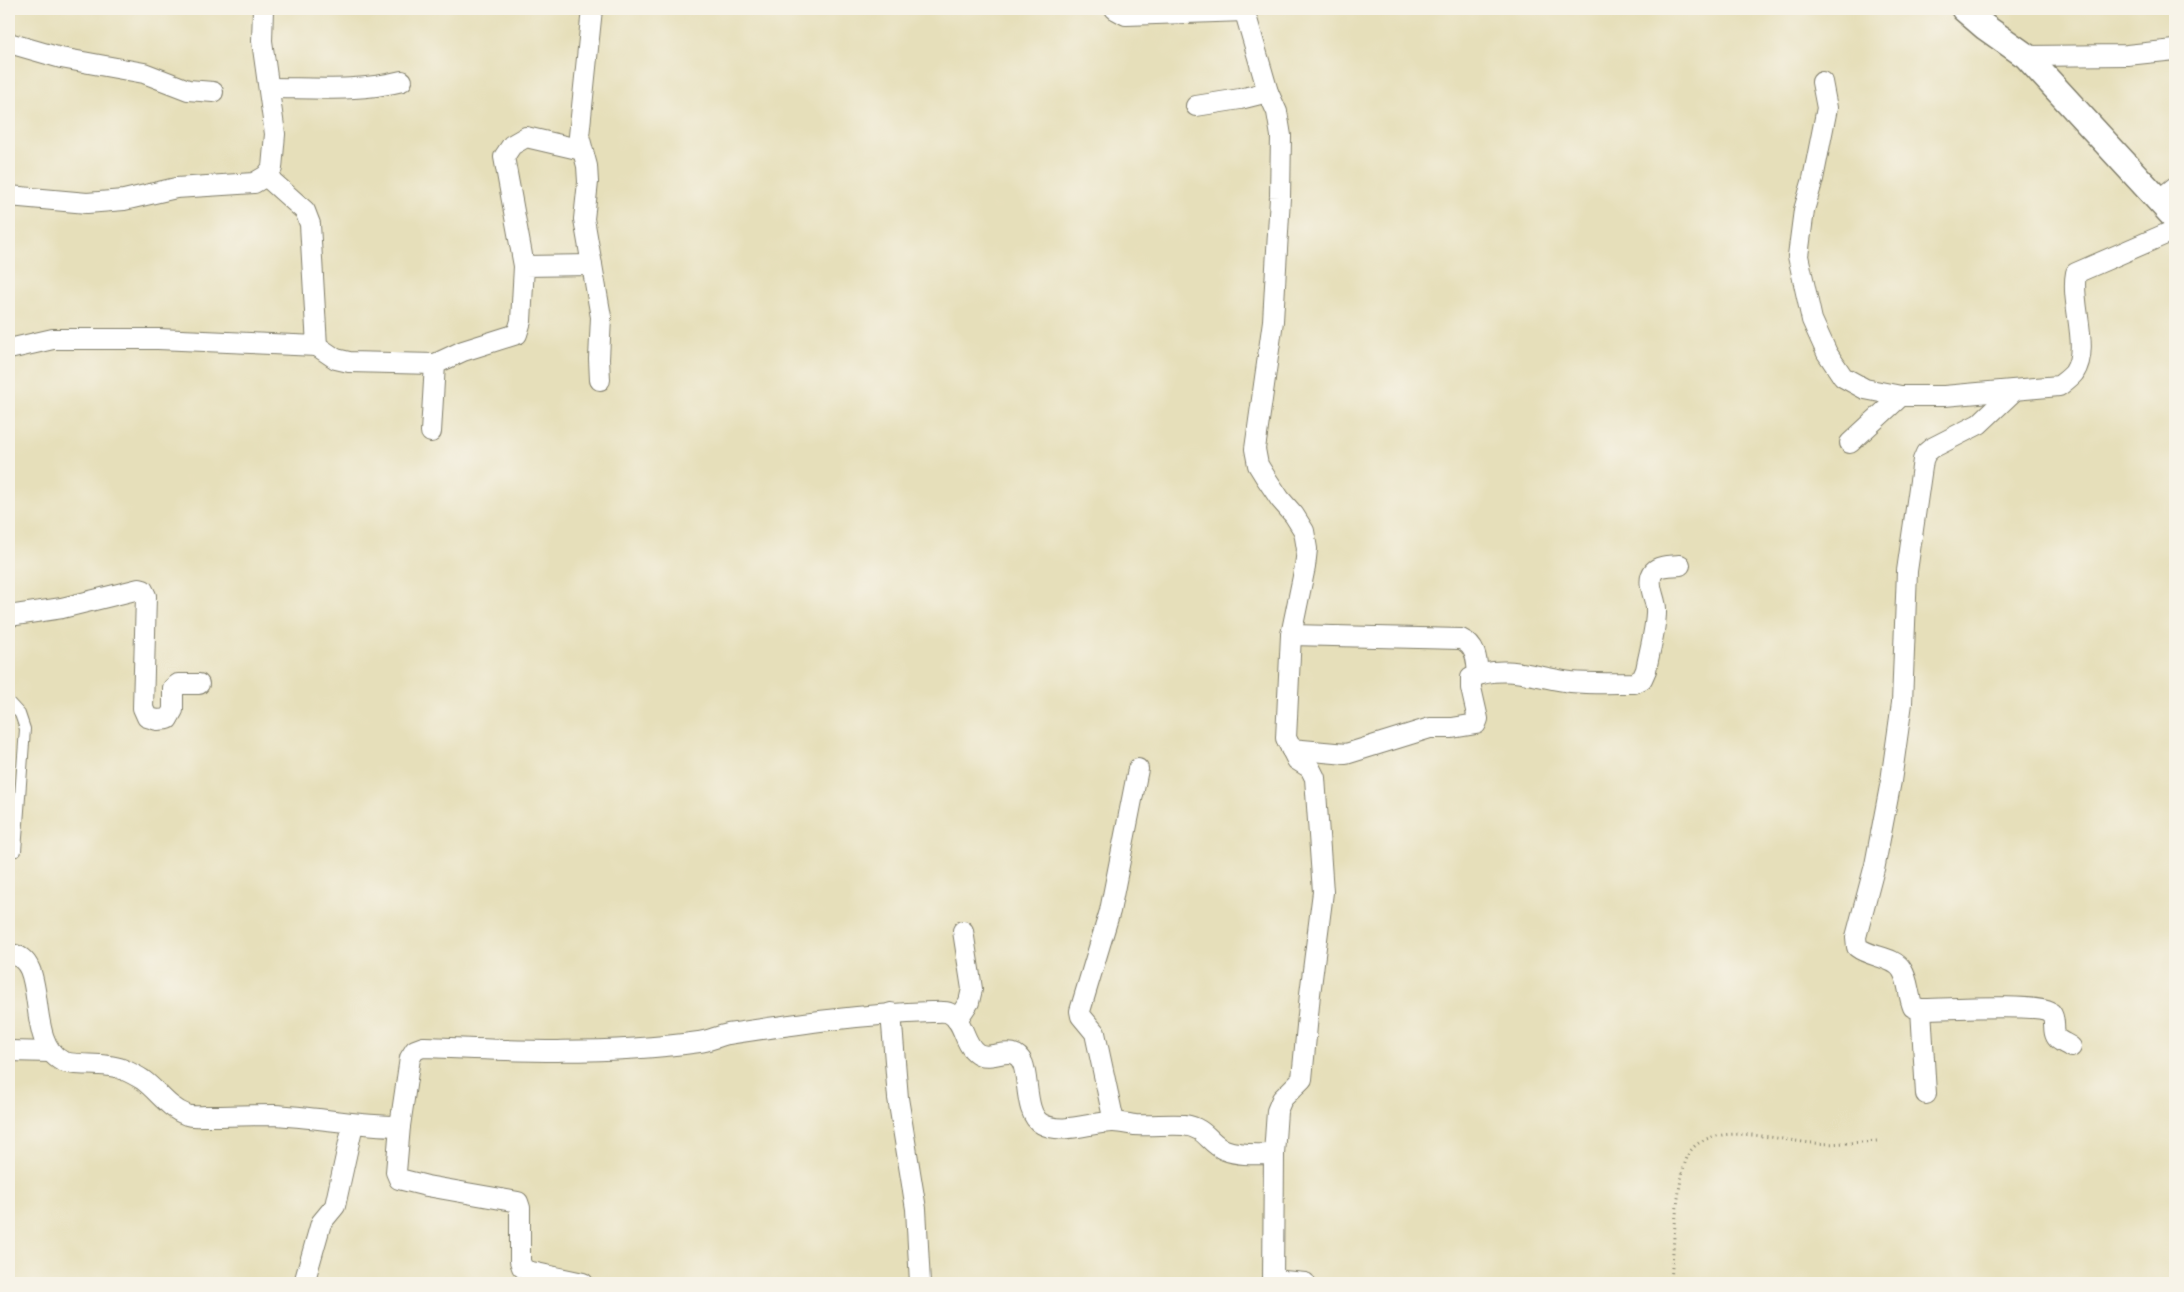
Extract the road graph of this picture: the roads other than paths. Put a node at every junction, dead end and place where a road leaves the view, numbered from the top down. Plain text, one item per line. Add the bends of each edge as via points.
1 (262, 9) edge
2 (592, 9) edge
3 (1115, 9) edge
4 (1964, 9) edge
5 (1244, 10) edge
6 (9, 42) edge
7 (2175, 50) edge
8 (2026, 56) junction
9 (402, 81) dead end
10 (1822, 82) dead end
11 (269, 88) junction
12 (214, 92) dead end
13 (1268, 92) junction
14 (1196, 106) dead end
15 (582, 150) junction
16 (266, 176) junction
17 (2167, 193) edge
18 (9, 196) edge
19 (2175, 218) edge
20 (2175, 230) edge
21 (592, 265) junction
22 (524, 266) junction
23 (317, 346) junction
24 (9, 348) edge
25 (435, 364) junction
26 (600, 380) dead end
27 (2015, 390) junction
28 (1901, 396) junction
29 (430, 432) dead end
30 (1850, 442) dead end
31 (1680, 565) dead end
32 (9, 616) edge
33 (1292, 635) junction
34 (1478, 675) junction
35 (199, 684) dead end
36 (9, 702) edge
37 (1291, 750) junction
38 (1138, 769) dead end
39 (16, 851) dead end
40 (963, 932) dead end
41 (9, 954) edge
42 (1921, 1009) junction
43 (891, 1013) junction
44 (957, 1020) junction
45 (2071, 1047) dead end
46 (9, 1051) edge
47 (51, 1052) junction
48 (1926, 1094) dead end
49 (1114, 1122) junction
50 (353, 1124) junction
51 (400, 1126) junction
52 (1274, 1154) junction
53 (1273, 1282) edge
54 (304, 1283) edge
55 (583, 1283) edge
56 (920, 1283) edge
57 (1305, 1283) edge

1 - 11 street via 262,41
2 - 15 street via 580,117
3 - 5 street via 1126,14
4 - 8 street
5 - 13 street
6 - 12 street via 61,58 144,73 188,90
7 - 8 street via 2127,55
8 - 17 street via 2097,134
9 - 11 street via 361,88
10 - 28 street via 1827,108 1804,210 1798,256 1812,320 1827,353 1843,377 1865,389
11 - 16 street via 275,134 272,168
13 - 14 street
13 - 33 street via 1277,112 1281,136 1280,197 1273,321 1255,449 1258,465 1304,532 1307,549 1305,568
15 - 21 street via 588,174 584,219
15 - 22 street via 526,137 512,145 504,157
16 - 18 street via 254,183 176,188 124,200 87,203
16 - 23 street via 305,211 310,224
17 - 19 street
20 - 27 street via 2076,273 2073,286 2081,357 2073,374 2059,386
21 - 22 street
21 - 26 street via 601,317
22 - 25 street via 522,321 516,334 463,350
23 - 24 street via 158,339 54,339
23 - 25 street via 349,362
25 - 29 street
27 - 28 street
27 - 42 street via 1979,424 1926,453 1920,483 1907,571 1902,703 1875,865 1856,937 1858,947 1866,954 1893,961 1901,968 1913,1007
28 - 30 street
31 - 34 street via 1660,567 1652,576 1656,609 1642,679 1634,683 1573,682 1512,672
32 - 35 street via 143,590 146,596 143,708 146,717 168,719 173,710 173,688 178,684
33 - 34 street via 1461,639 1471,644 1478,659
33 - 37 street via 1286,738
34 - 37 street via 1471,678 1478,719 1476,724 1430,728 1346,754
36 - 39 lane via 20,714 25,729
37 - 52 street via 1297,760 1310,768 1315,778 1323,892 1302,1079 1278,1106
38 - 49 street via 1110,911 1080,1011 1095,1034
40 - 44 street via 972,989 969,1002
41 - 47 street via 16,954 28,962 34,981 38,1020
42 - 45 street via 2027,1007 2045,1010 2053,1018 2057,1038
42 - 48 street
43 - 44 street via 949,1013
43 - 51 street via 823,1020 700,1042 605,1051 423,1047 415,1050 410,1058
43 - 56 street via 898,1098 916,1210
44 - 49 street via 970,1049 980,1055 1011,1052 1019,1057 1024,1065 1034,1116 1041,1124 1058,1128
46 - 47 street
47 - 50 street via 63,1062 121,1069 143,1080 167,1104 188,1115 273,1115
49 - 52 street via 1196,1128 1225,1150
50 - 51 street
50 - 54 street via 335,1206 321,1223
51 - 55 street via 396,1172 399,1179 518,1202 522,1267 527,1271
52 - 53 street
53 - 57 street

